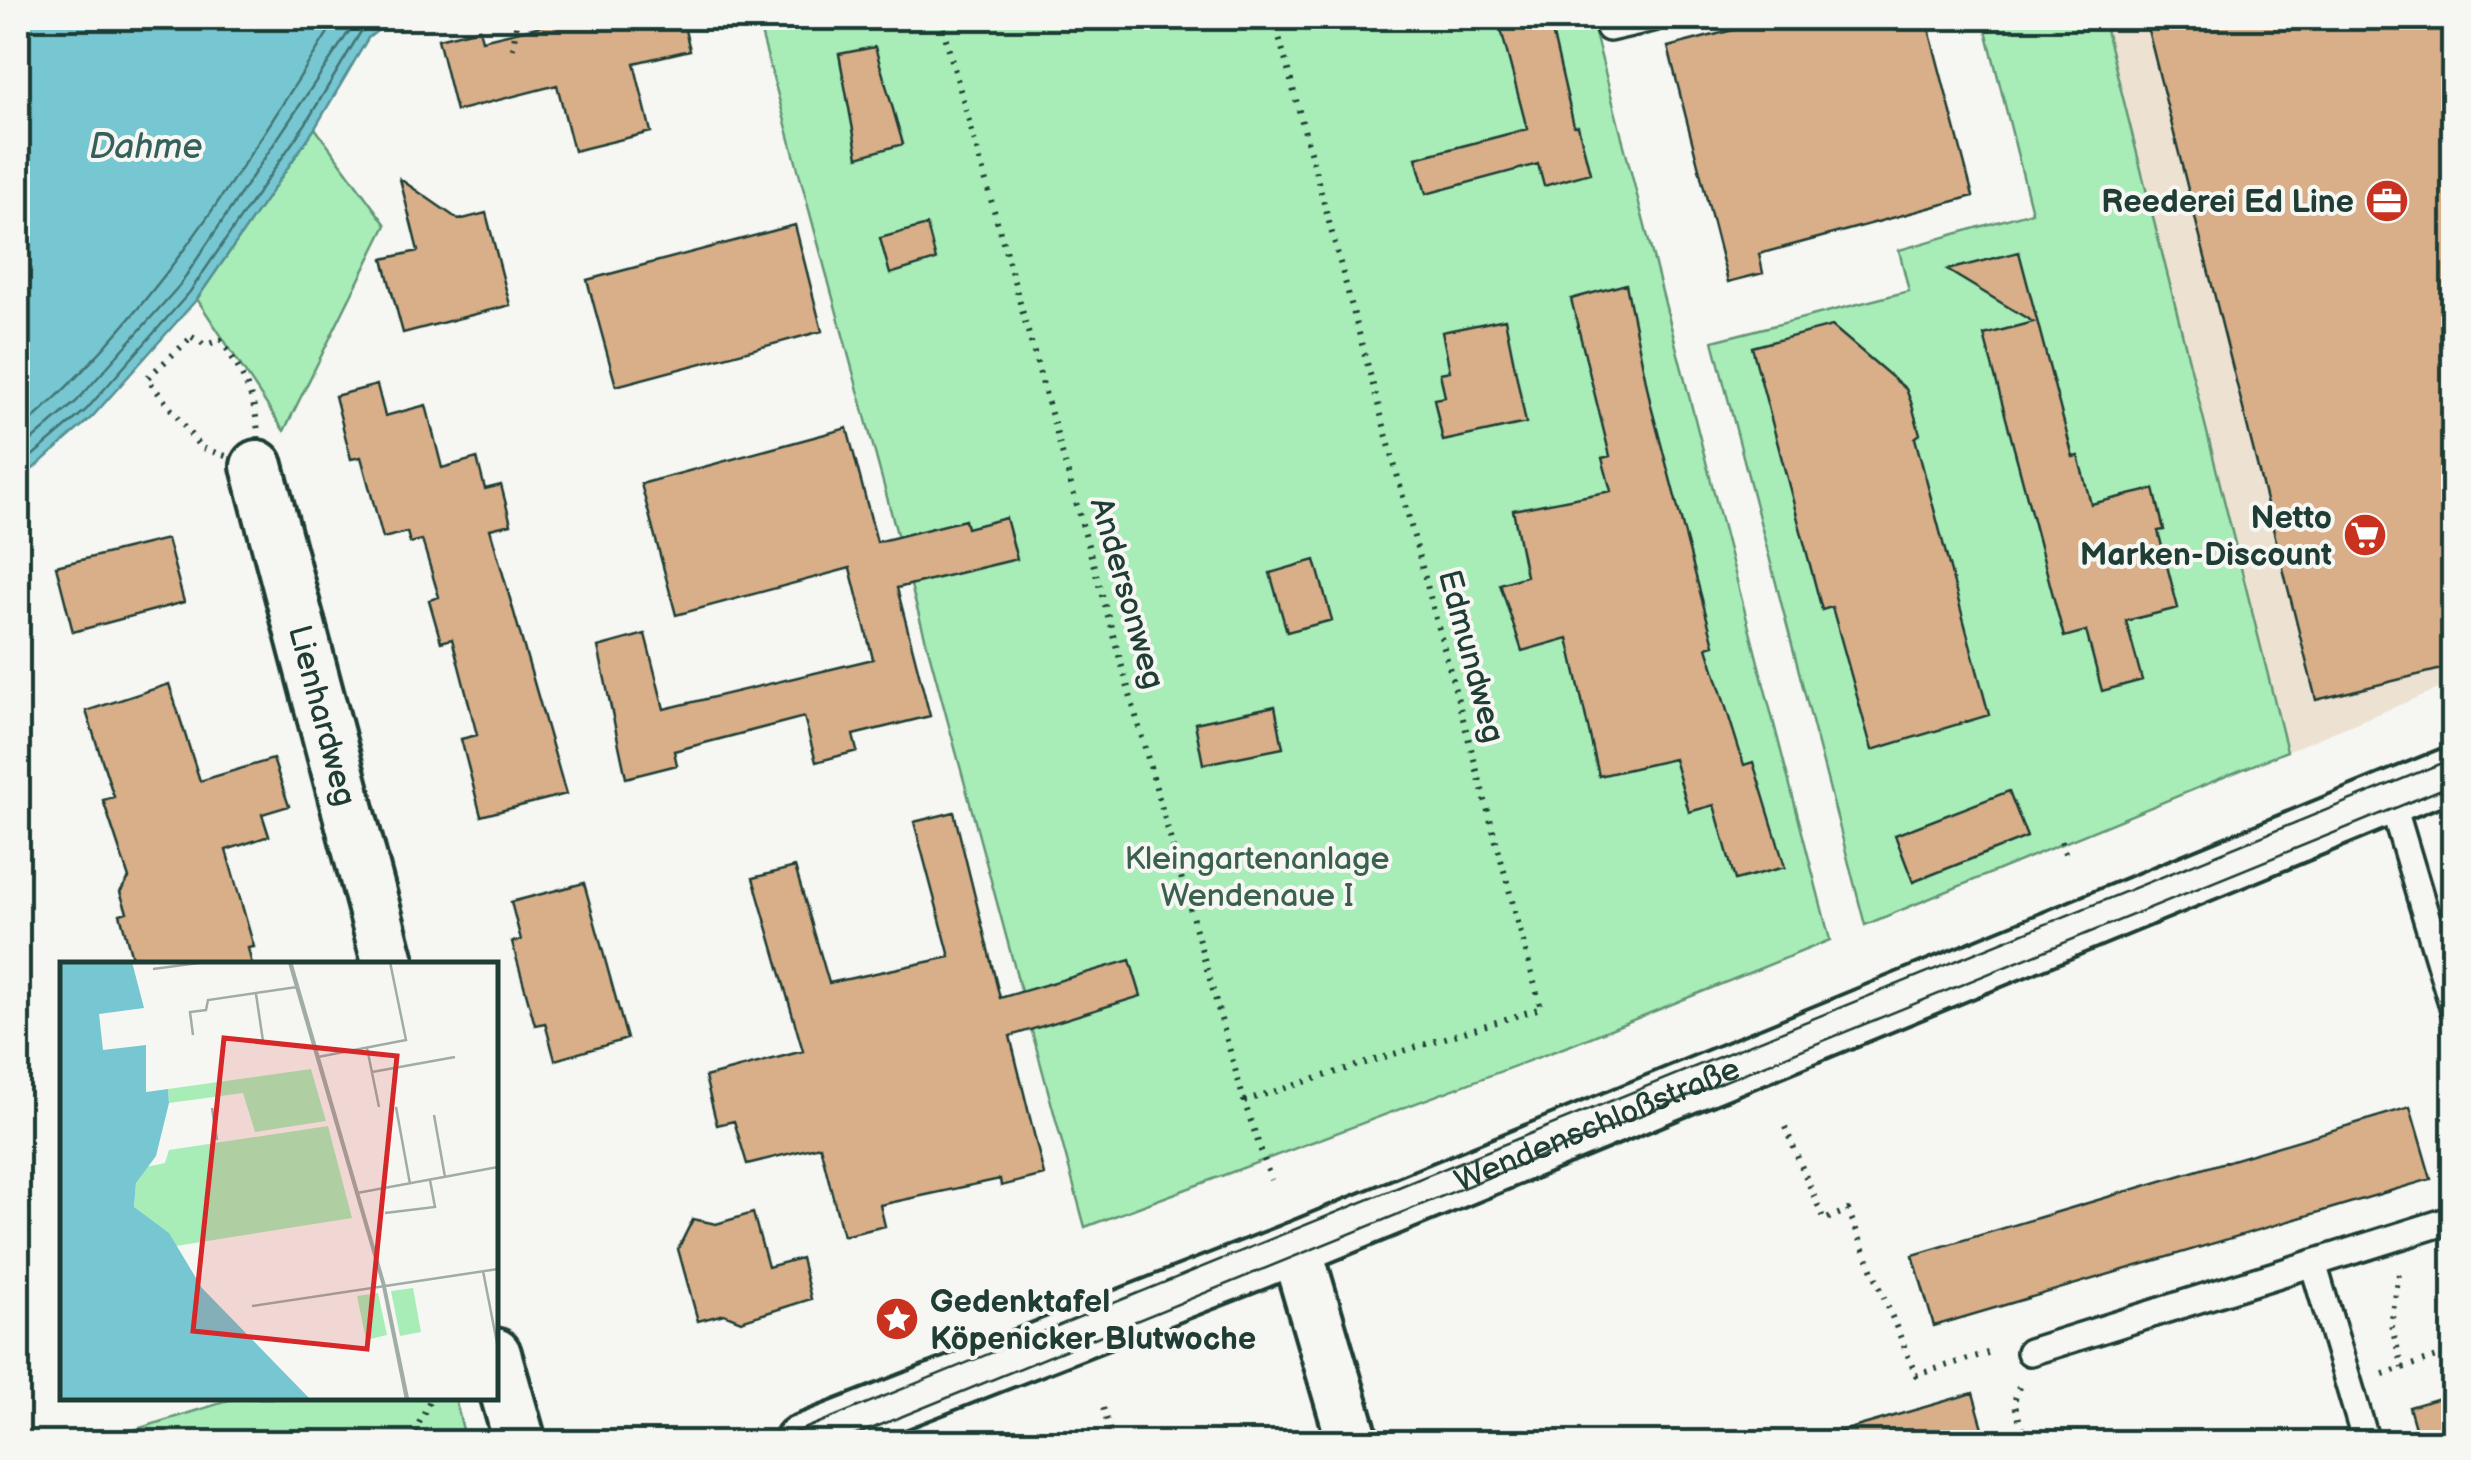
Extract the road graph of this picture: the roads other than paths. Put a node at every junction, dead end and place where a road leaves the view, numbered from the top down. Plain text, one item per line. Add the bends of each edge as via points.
1 (1653, 18) edge
2 (1609, 28) dead end
3 (258, 466) road end
4 (2454, 772) edge
5 (2390, 799) junction
6 (388, 962) edge
7 (2454, 1010) edge
8 (2454, 1219) edge
9 (1296, 1248) junction
10 (2313, 1263) junction
11 (2030, 1352) road end
12 (498, 1365) edge
13 (520, 1442) edge
14 (800, 1442) edge
15 (1353, 1442) edge
16 (2366, 1442) edge

1 - 2 lane
3 - 6 street, Lienhardweg
4 - 5 street, Wendenschloßstraße
5 - 7 lane
5 - 9 street, Wendenschloßstraße
8 - 10 lane
9 - 14 street, Wendenschloßstraße
9 - 15 street
10 - 11 lane
10 - 16 lane
12 - 13 street

